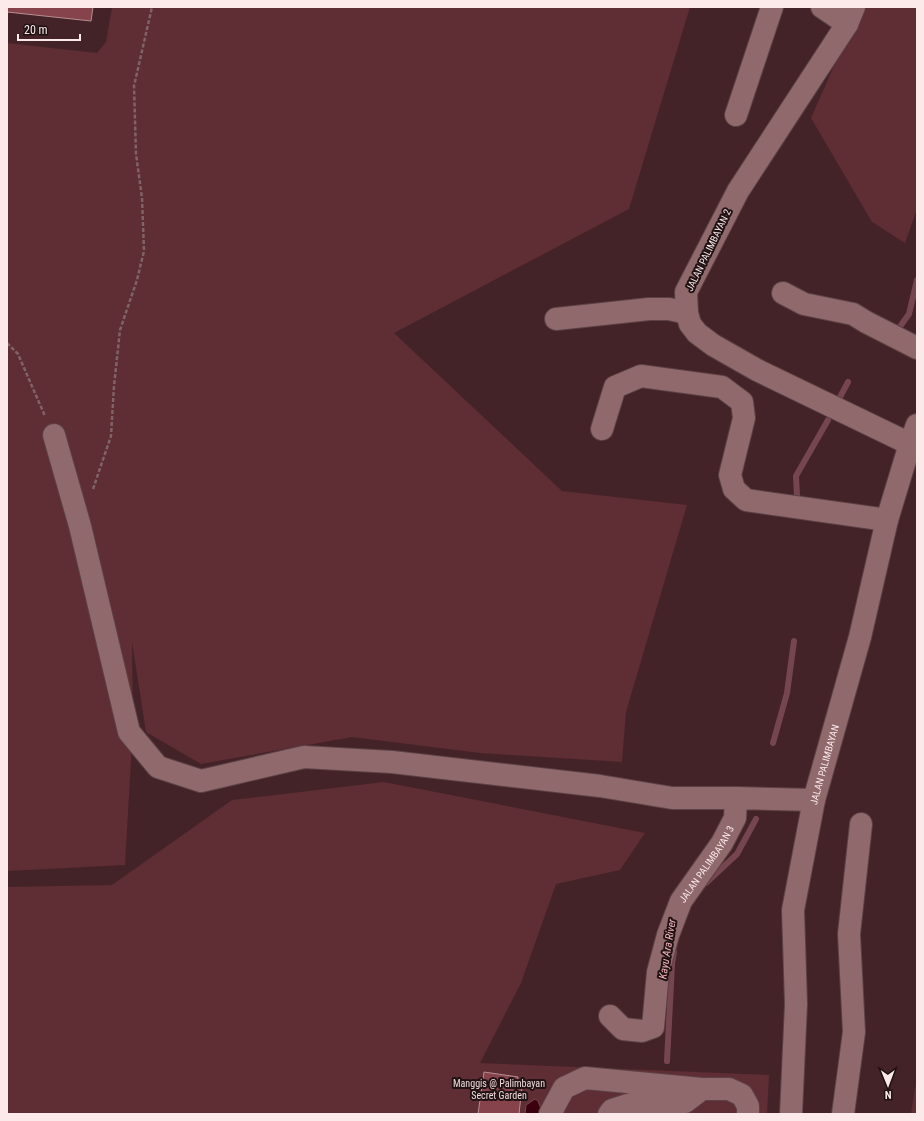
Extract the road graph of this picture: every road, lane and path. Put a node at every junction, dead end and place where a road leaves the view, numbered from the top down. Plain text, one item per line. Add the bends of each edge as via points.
1 (152, 7) edge
2 (772, 7) edge
3 (822, 7) edge
4 (851, 15) edge
5 (736, 115) dead end
6 (783, 293) dead end
7 (687, 314) junction
8 (556, 319) dead end
9 (7, 343) edge
10 (917, 348) edge
11 (602, 429) dead end
12 (913, 434) edge
13 (54, 435) joint
14 (90, 496) dead end
15 (887, 520) junction
16 (736, 798) junction
17 (814, 800) junction
18 (861, 824) dead end
19 (610, 1016) dead end
20 (702, 1089) junction
21 (550, 1114) edge
22 (609, 1114) edge
23 (748, 1114) edge
24 (792, 1114) edge
25 (843, 1114) edge

1 - 14 path via 134,86 136,154 142,198 144,251 120,330 111,436
2 - 5 street
3 - 4 street
4 - 7 street, JALAN PALIMBAYAN 2 via 738,191 686,292
6 - 10 street via 804,304 853,314
7 - 8 street via 669,309 649,309
7 - 12 street, JALAN PALIMBAYAN 2 via 690,324 697,333 756,370
9 - 13 path via 18,354
11 - 15 street via 616,387 641,376 722,387 742,402 744,418 730,475 734,489 746,500
12 - 15 street, JALAN PALIMBAYAN
13 - 16 street via 80,526 129,732 158,767 201,781 304,757 407,764 600,786 672,798
15 - 17 street, JALAN PALIMBAYAN via 860,637
16 - 17 street
16 - 19 street, JALAN PALIMBAYAN 3 via 735,818 722,844 681,901 668,935 658,972 653,1027 642,1031 623,1029
17 - 24 street, JALAN PALIMBAYAN via 793,910 796,1004
18 - 25 street via 849,934 854,1032
20 - 21 street via 585,1078 564,1088
20 - 22 street via 685,1102 631,1104 612,1110
20 - 23 street via 729,1089 742,1095 748,1106

